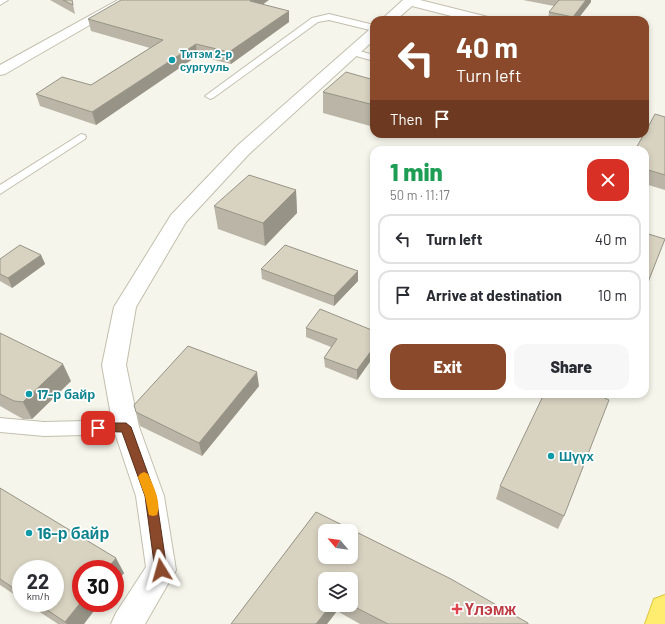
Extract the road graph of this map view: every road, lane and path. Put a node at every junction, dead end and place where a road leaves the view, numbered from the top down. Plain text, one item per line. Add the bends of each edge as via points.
1 (127, 0) edge
2 (410, 1) edge
3 (393, 16) edge
4 (468, 16) edge
5 (370, 27) edge
6 (370, 36) edge
7 (352, 52) junction
8 (370, 57) edge
9 (0, 72) edge
10 (210, 96) dead end
11 (81, 137) dead end
12 (0, 190) edge
13 (0, 425) edge
14 (126, 427) junction
15 (665, 610) edge
16 (127, 624) edge
17 (661, 624) edge

1 - 9 street
2 - 3 street
2 - 4 street
5 - 10 lane via 329,18 315,20
6 - 7 street
7 - 8 lane
7 - 14 street via 243,150 178,218 125,307 114,365
11 - 12 lane
13 - 14 lane via 44,429
14 - 16 street via 150,496 161,570
15 - 17 highway

